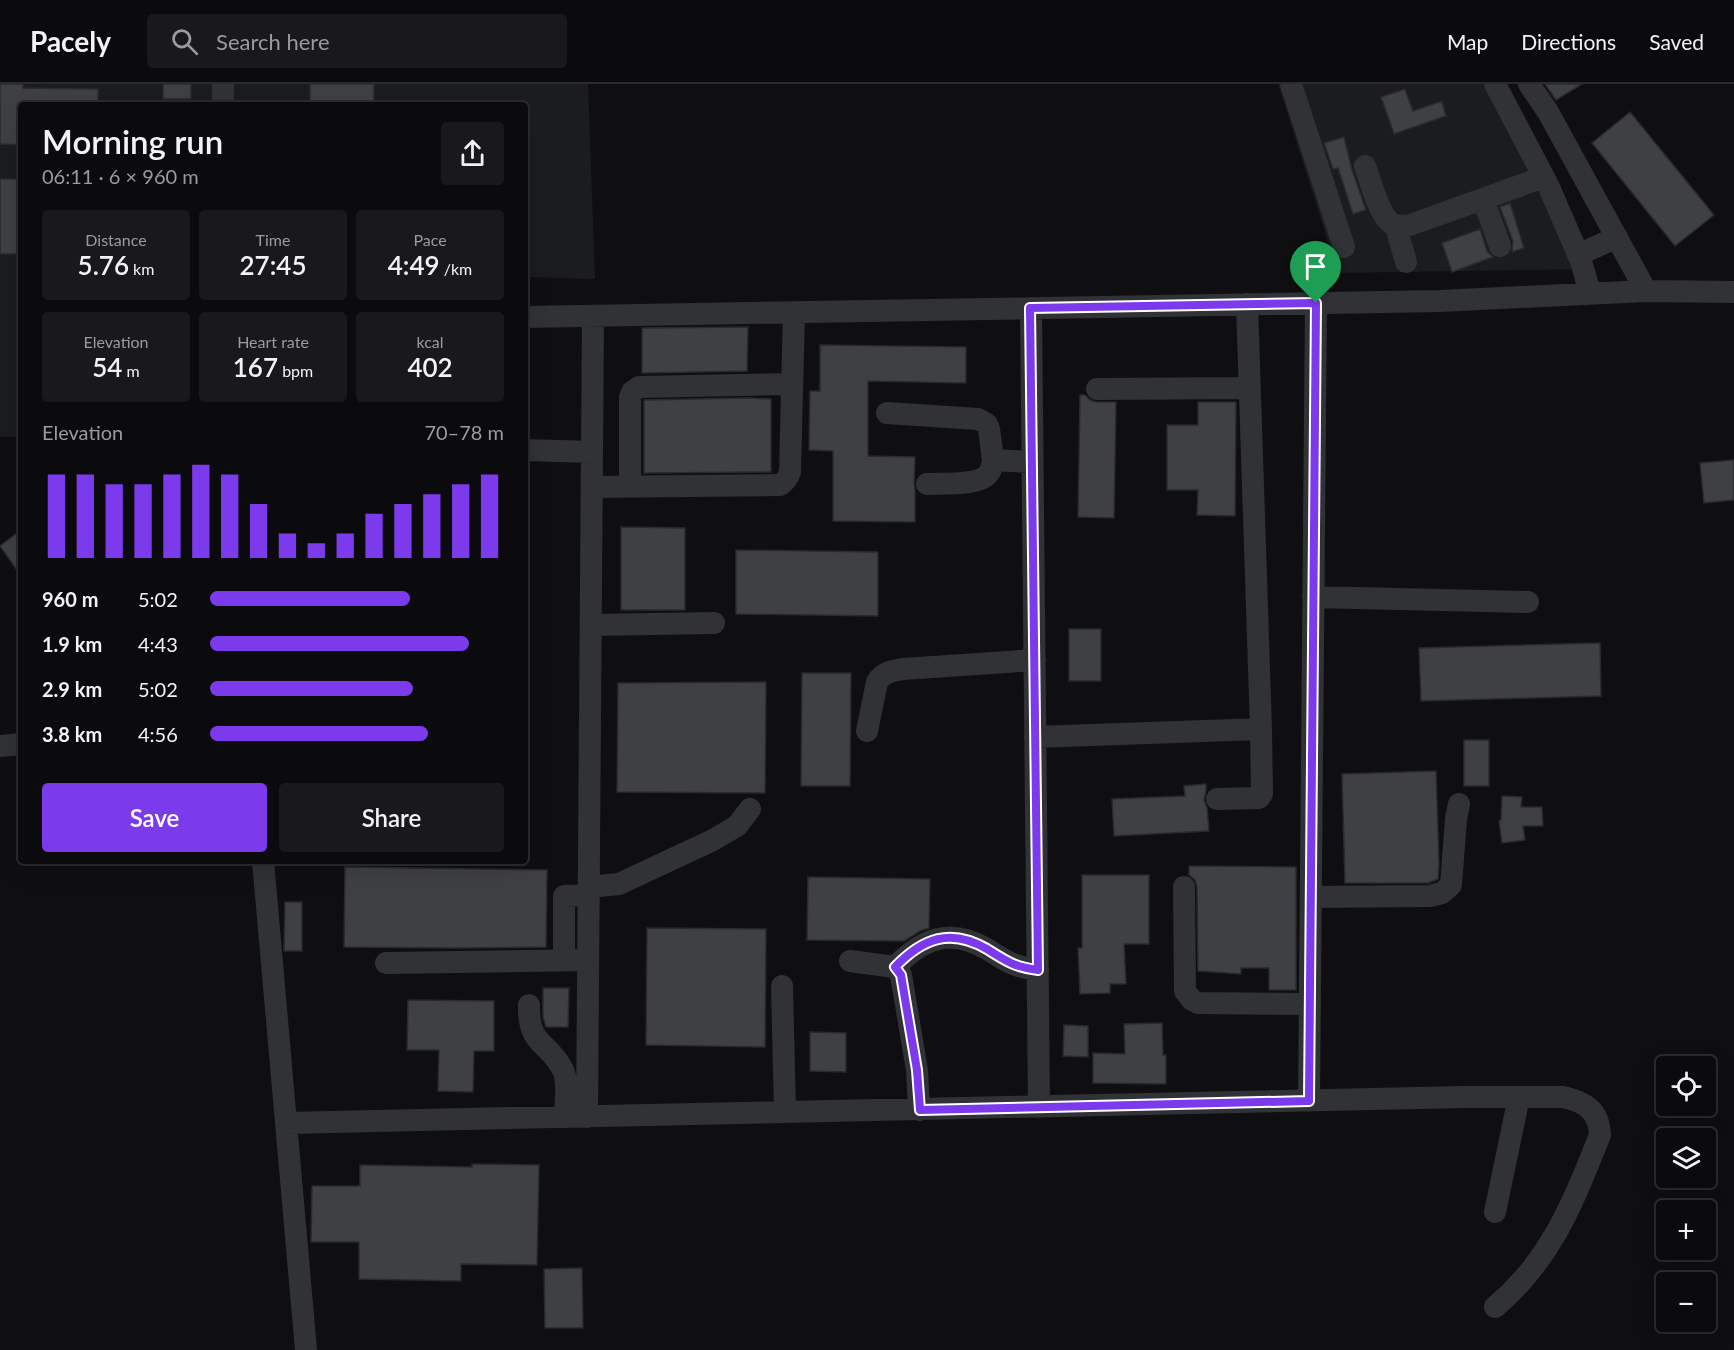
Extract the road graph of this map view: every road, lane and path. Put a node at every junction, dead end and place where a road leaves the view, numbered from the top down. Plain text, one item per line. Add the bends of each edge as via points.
1 (223, 84) edge
2 (1291, 84) edge
3 (1495, 84) edge
4 (1529, 84) edge
5 (223, 102) edge
6 (1365, 166) dead end
7 (1544, 177) junction
8 (1483, 199) junction
9 (1401, 227) junction
10 (1617, 237) junction
11 (1500, 246) dead end
12 (1344, 247) dead end
13 (1578, 255) junction
14 (1406, 262) dead end
15 (1646, 291) junction
16 (1734, 292) edge
17 (1590, 293) junction
18 (1316, 303) junction
19 (1247, 304) junction
20 (1030, 308) junction
21 (794, 312) junction
22 (593, 316) junction
23 (528, 317) edge
24 (792, 384) junction
25 (1250, 388) junction
26 (1097, 389) dead end
27 (887, 413) dead end
28 (528, 450) edge
29 (592, 452) junction
30 (993, 460) junction
31 (1032, 462) junction
32 (927, 484) dead end
33 (630, 486) junction
34 (592, 487) junction
35 (1314, 597) junction
36 (1528, 602) dead end
37 (714, 623) dead end
38 (591, 625) junction
39 (1035, 660) junction
40 (1261, 729) junction
41 (867, 731) dead end
42 (1035, 737) junction
43 (18, 744) edge
44 (0, 746) edge
45 (1217, 799) dead end
46 (1459, 804) dead end
47 (750, 809) dead end
48 (263, 864) edge
49 (1184, 887) dead end
50 (589, 891) junction
51 (1311, 897) junction
52 (564, 950) junction
53 (588, 950) junction
54 (850, 961) dead end
55 (386, 963) dead end
56 (895, 967) junction
57 (1038, 970) junction
58 (782, 986) dead end
59 (1310, 1004) junction
60 (529, 1005) dead end
61 (1519, 1098) junction
62 (1309, 1101) junction
63 (1039, 1107) junction
64 (920, 1110) junction
65 (785, 1113) junction
66 (576, 1117) junction
67 (286, 1123) junction
68 (1495, 1212) dead end
69 (1495, 1307) dead end
70 (306, 1350) edge

1 - 5 street
2 - 12 street
3 - 7 street
4 - 10 street
6 - 9 street via 1387,219
7 - 8 street
7 - 13 street
8 - 9 street
8 - 11 street
9 - 14 street via 1398,234
10 - 13 street
10 - 15 street
13 - 17 street
15 - 16 street
15 - 17 street
17 - 18 street
18 - 19 street
18 - 35 street
19 - 20 street
19 - 25 street
20 - 21 street
20 - 31 street
21 - 22 street
21 - 24 street
22 - 23 street
22 - 29 street
24 - 33 street via 790,472 785,482
24 - 33 street via 634,389 630,397
25 - 26 street
25 - 40 street
27 - 30 street via 978,418 989,429
28 - 29 street
29 - 34 street
30 - 31 street
30 - 32 street via 989,473 981,480
31 - 39 street
33 - 34 street
34 - 38 street
35 - 36 street
35 - 51 street
37 - 38 street
38 - 50 street
39 - 41 street via 886,673 877,682
39 - 42 street
40 - 42 street
40 - 45 street via 1262,796
42 - 57 street
43 - 44 street
46 - 51 street via 1451,885 1443,893
47 - 50 street via 737,826 711,841 619,884
48 - 67 street
49 - 59 street via 1185,991 1191,1000
50 - 52 street via 564,896
50 - 53 street
51 - 59 street
52 - 53 street
52 - 55 street
53 - 66 street
54 - 56 street
56 - 57 street via 919,946 938,938 951,938 969,941 1020,968
56 - 64 street via 901,975
57 - 63 street
58 - 65 street
59 - 62 street
60 - 66 street via 528,1022 562,1068
61 - 62 street
61 - 68 street
61 - 69 street via 1576,1100 1595,1114 1599,1136 1560,1229 1515,1290
62 - 63 street
63 - 64 street
64 - 65 street
65 - 66 street
66 - 67 street
67 - 70 street

